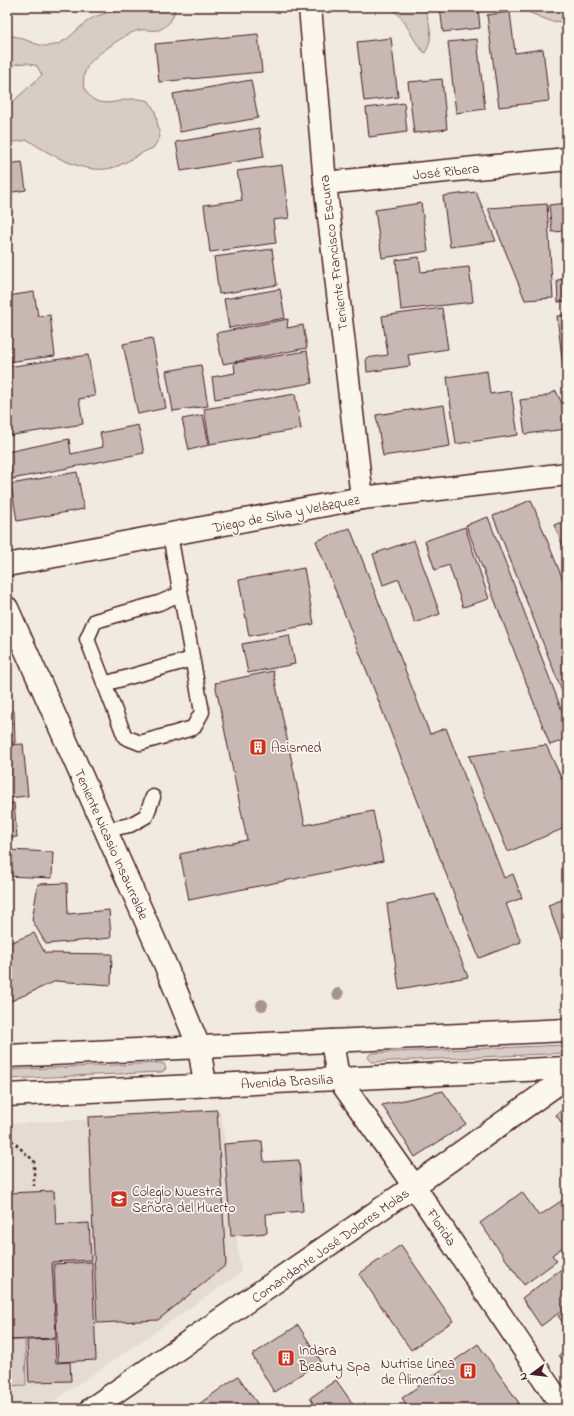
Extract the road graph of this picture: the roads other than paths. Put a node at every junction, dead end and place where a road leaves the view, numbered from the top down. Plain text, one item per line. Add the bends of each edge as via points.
1 (310, 7) edge
2 (567, 159) edge
3 (325, 183) junction
4 (567, 474) edge
5 (362, 498) junction
6 (170, 535) junction
7 (7, 565) edge
8 (180, 594) junction
9 (7, 608) edge
10 (192, 659) junction
11 (104, 684) junction
12 (153, 798) dead end
13 (106, 830) junction
14 (567, 1030) edge
15 (332, 1041) junction
16 (199, 1047) junction
17 (7, 1056) edge
18 (567, 1068) edge
19 (567, 1077) edge
20 (338, 1078) junction
21 (205, 1084) junction
22 (7, 1095) edge
23 (414, 1186) junction
24 (91, 1409) edge
25 (564, 1409) edge

1 - 3 street, Teniente Francisco Escurra
2 - 3 street, José Ribera
3 - 5 street, Teniente Francisco Escurra
4 - 5 street, Diego de Silva y Velázquez
5 - 6 street, Diego de Silva y Velázquez
6 - 7 street, Diego de Silva y Velázquez
6 - 8 lane
8 - 10 lane
8 - 11 lane via 95,622 87,639
9 - 13 street, Teniente Nicasio Insaurralde
10 - 11 lane
10 - 11 lane via 202,712 193,728 155,739 140,743 125,737
12 - 13 lane via 146,816 130,825
13 - 16 street, Teniente Nicasio Insaurralde
14 - 15 street
15 - 16 street
15 - 20 street, Florida
16 - 17 street
16 - 21 street, Teniente Nicasio Insaurralde
18 - 20 street, Avenida Brasilia
19 - 23 street, Comandante José Dolores Molas
20 - 21 street, Avenida Brasilia
20 - 23 street, Florida
21 - 22 street, Avenida Brasilia
23 - 24 street, Comandante José Dolores Molas
23 - 25 street, Florida

